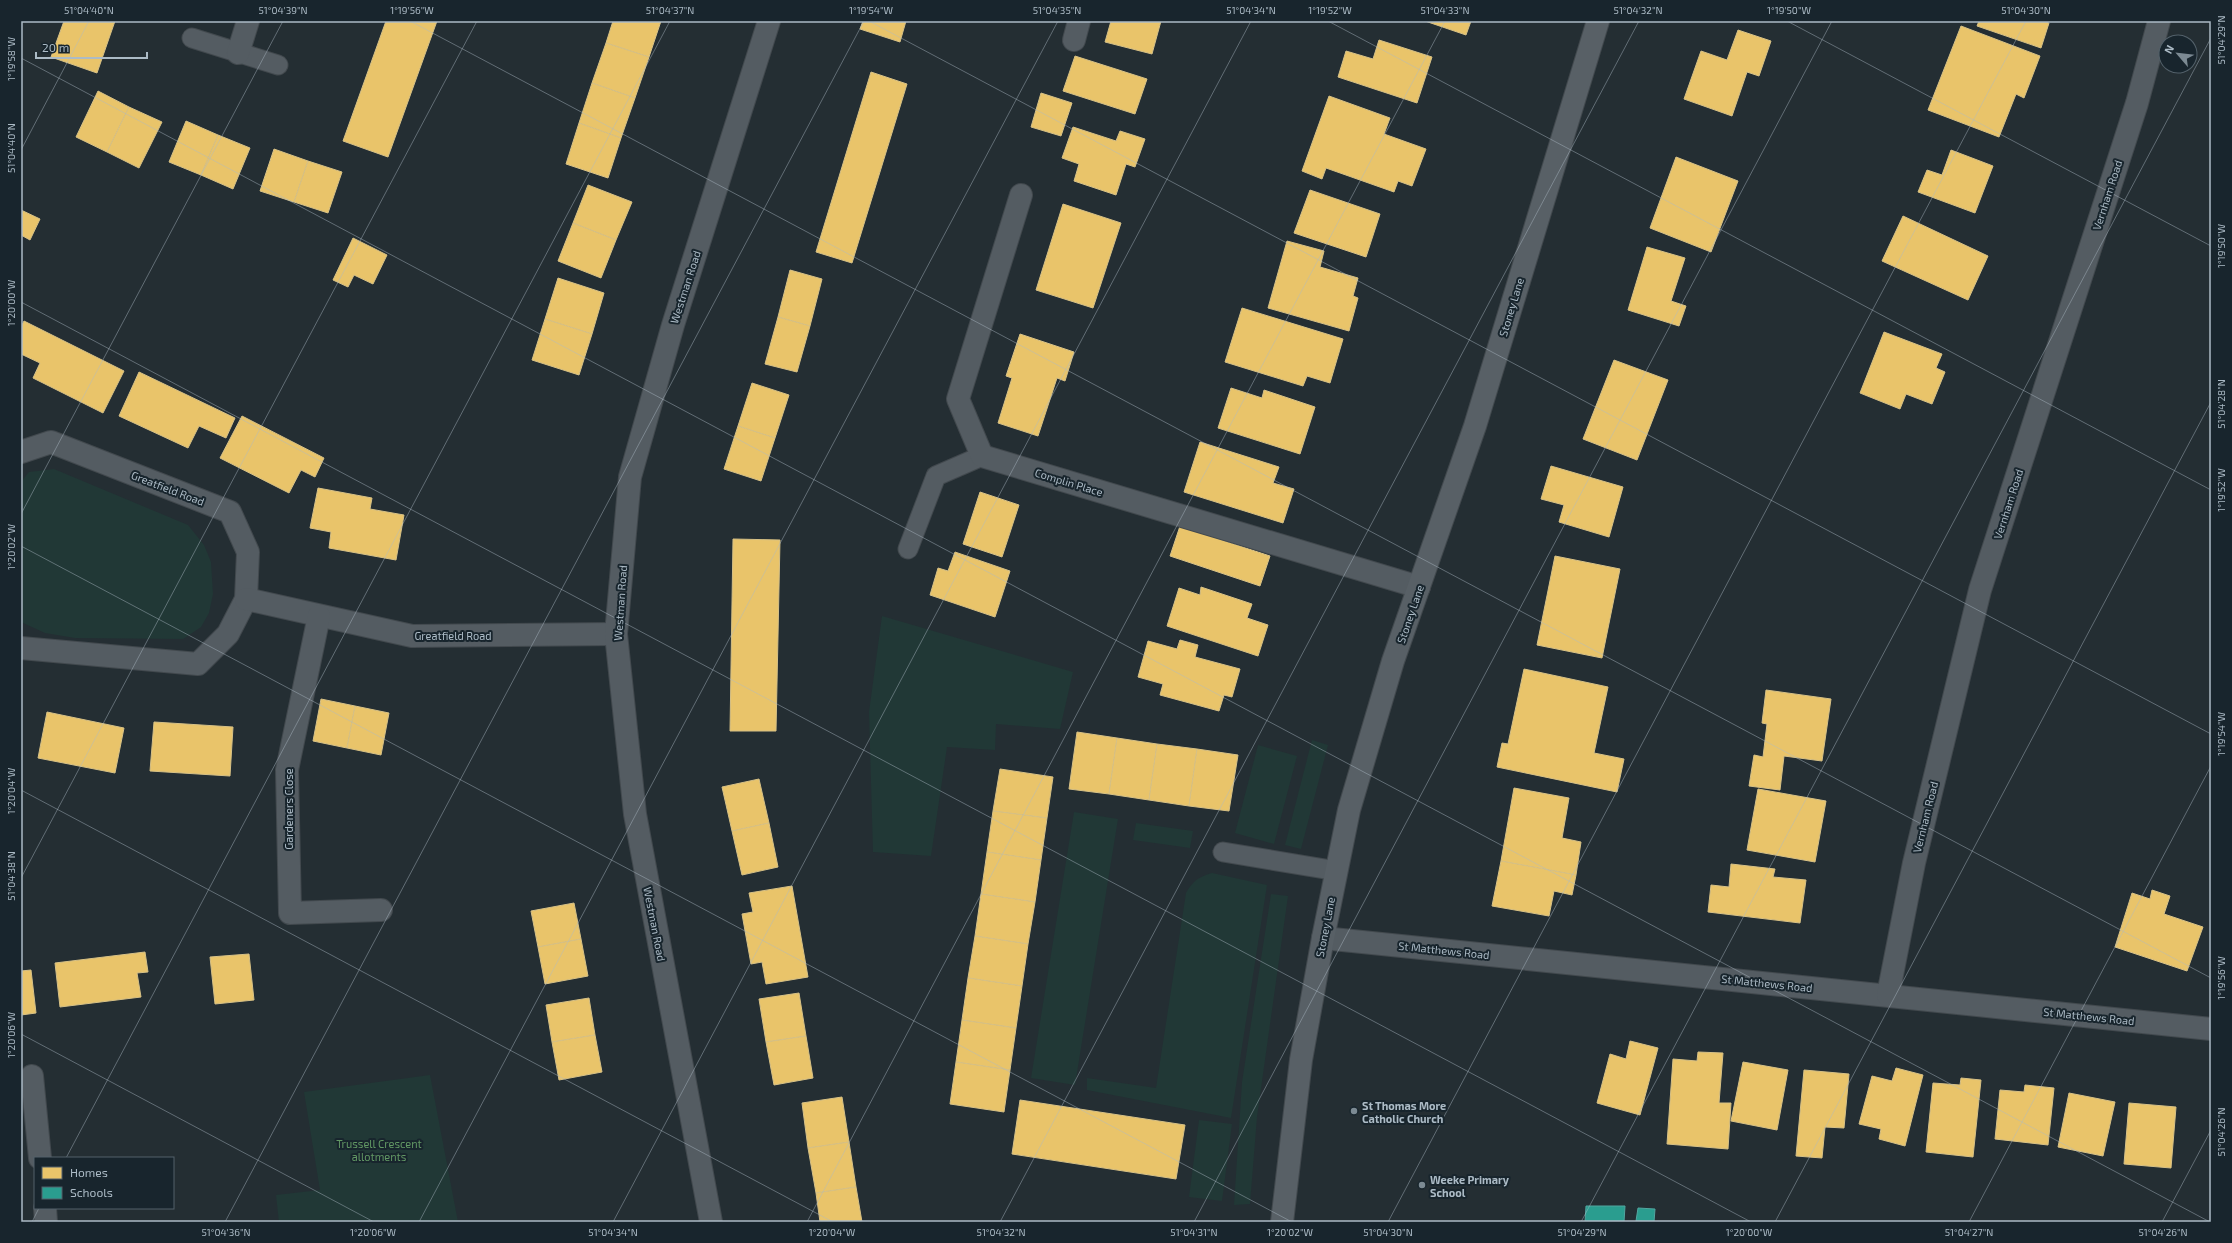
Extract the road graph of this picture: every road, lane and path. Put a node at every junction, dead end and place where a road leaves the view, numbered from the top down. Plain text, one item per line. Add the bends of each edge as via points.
1 (248, 21) edge
2 (769, 21) edge
3 (1598, 21) edge
4 (2159, 21) edge
5 (192, 38) dead end
6 (238, 53) junction
7 (278, 65) dead end
8 (1021, 195) dead end
9 (21, 452) edge
10 (982, 456) junction
11 (908, 549) dead end
12 (1419, 587) junction
13 (246, 599) junction
14 (320, 616) junction
15 (616, 634) junction
16 (21, 648) edge
17 (1223, 852) dead end
18 (1336, 871) junction
19 (381, 910) dead end
20 (1323, 938) junction
21 (1888, 995) junction
22 (2211, 1029) edge
23 (32, 1076) dead end
24 (40, 1157) edge
25 (45, 1209) edge
26 (46, 1222) edge
27 (711, 1222) edge
28 (1282, 1222) edge

1 - 6 street
2 - 15 street, Westman Road via 673,325 630,477
3 - 12 street, Stoney Lane via 1475,426
4 - 21 street, Vernham Road via 2136,103 1980,590 1914,863
5 - 6 lane
6 - 7 lane
8 - 10 street via 958,399
9 - 13 street, Greatfield Road via 51,442 230,512 248,552
10 - 11 lane via 936,476
10 - 12 street, Complin Place
12 - 18 street, Stoney Lane via 1393,661 1349,810
13 - 14 street, Greatfield Road
13 - 16 street, Greatfield Road via 228,634 198,664
14 - 15 street, Greatfield Road via 412,636
14 - 19 street, Gardeners Close via 286,770 290,913
15 - 27 street, Westman Road via 635,814
17 - 18 lane
18 - 20 street, Stoney Lane
20 - 21 street, St Matthews Road
20 - 28 street, Stoney Lane via 1301,1060
21 - 22 street, St Matthews Road
23 - 24 street
25 - 26 street

